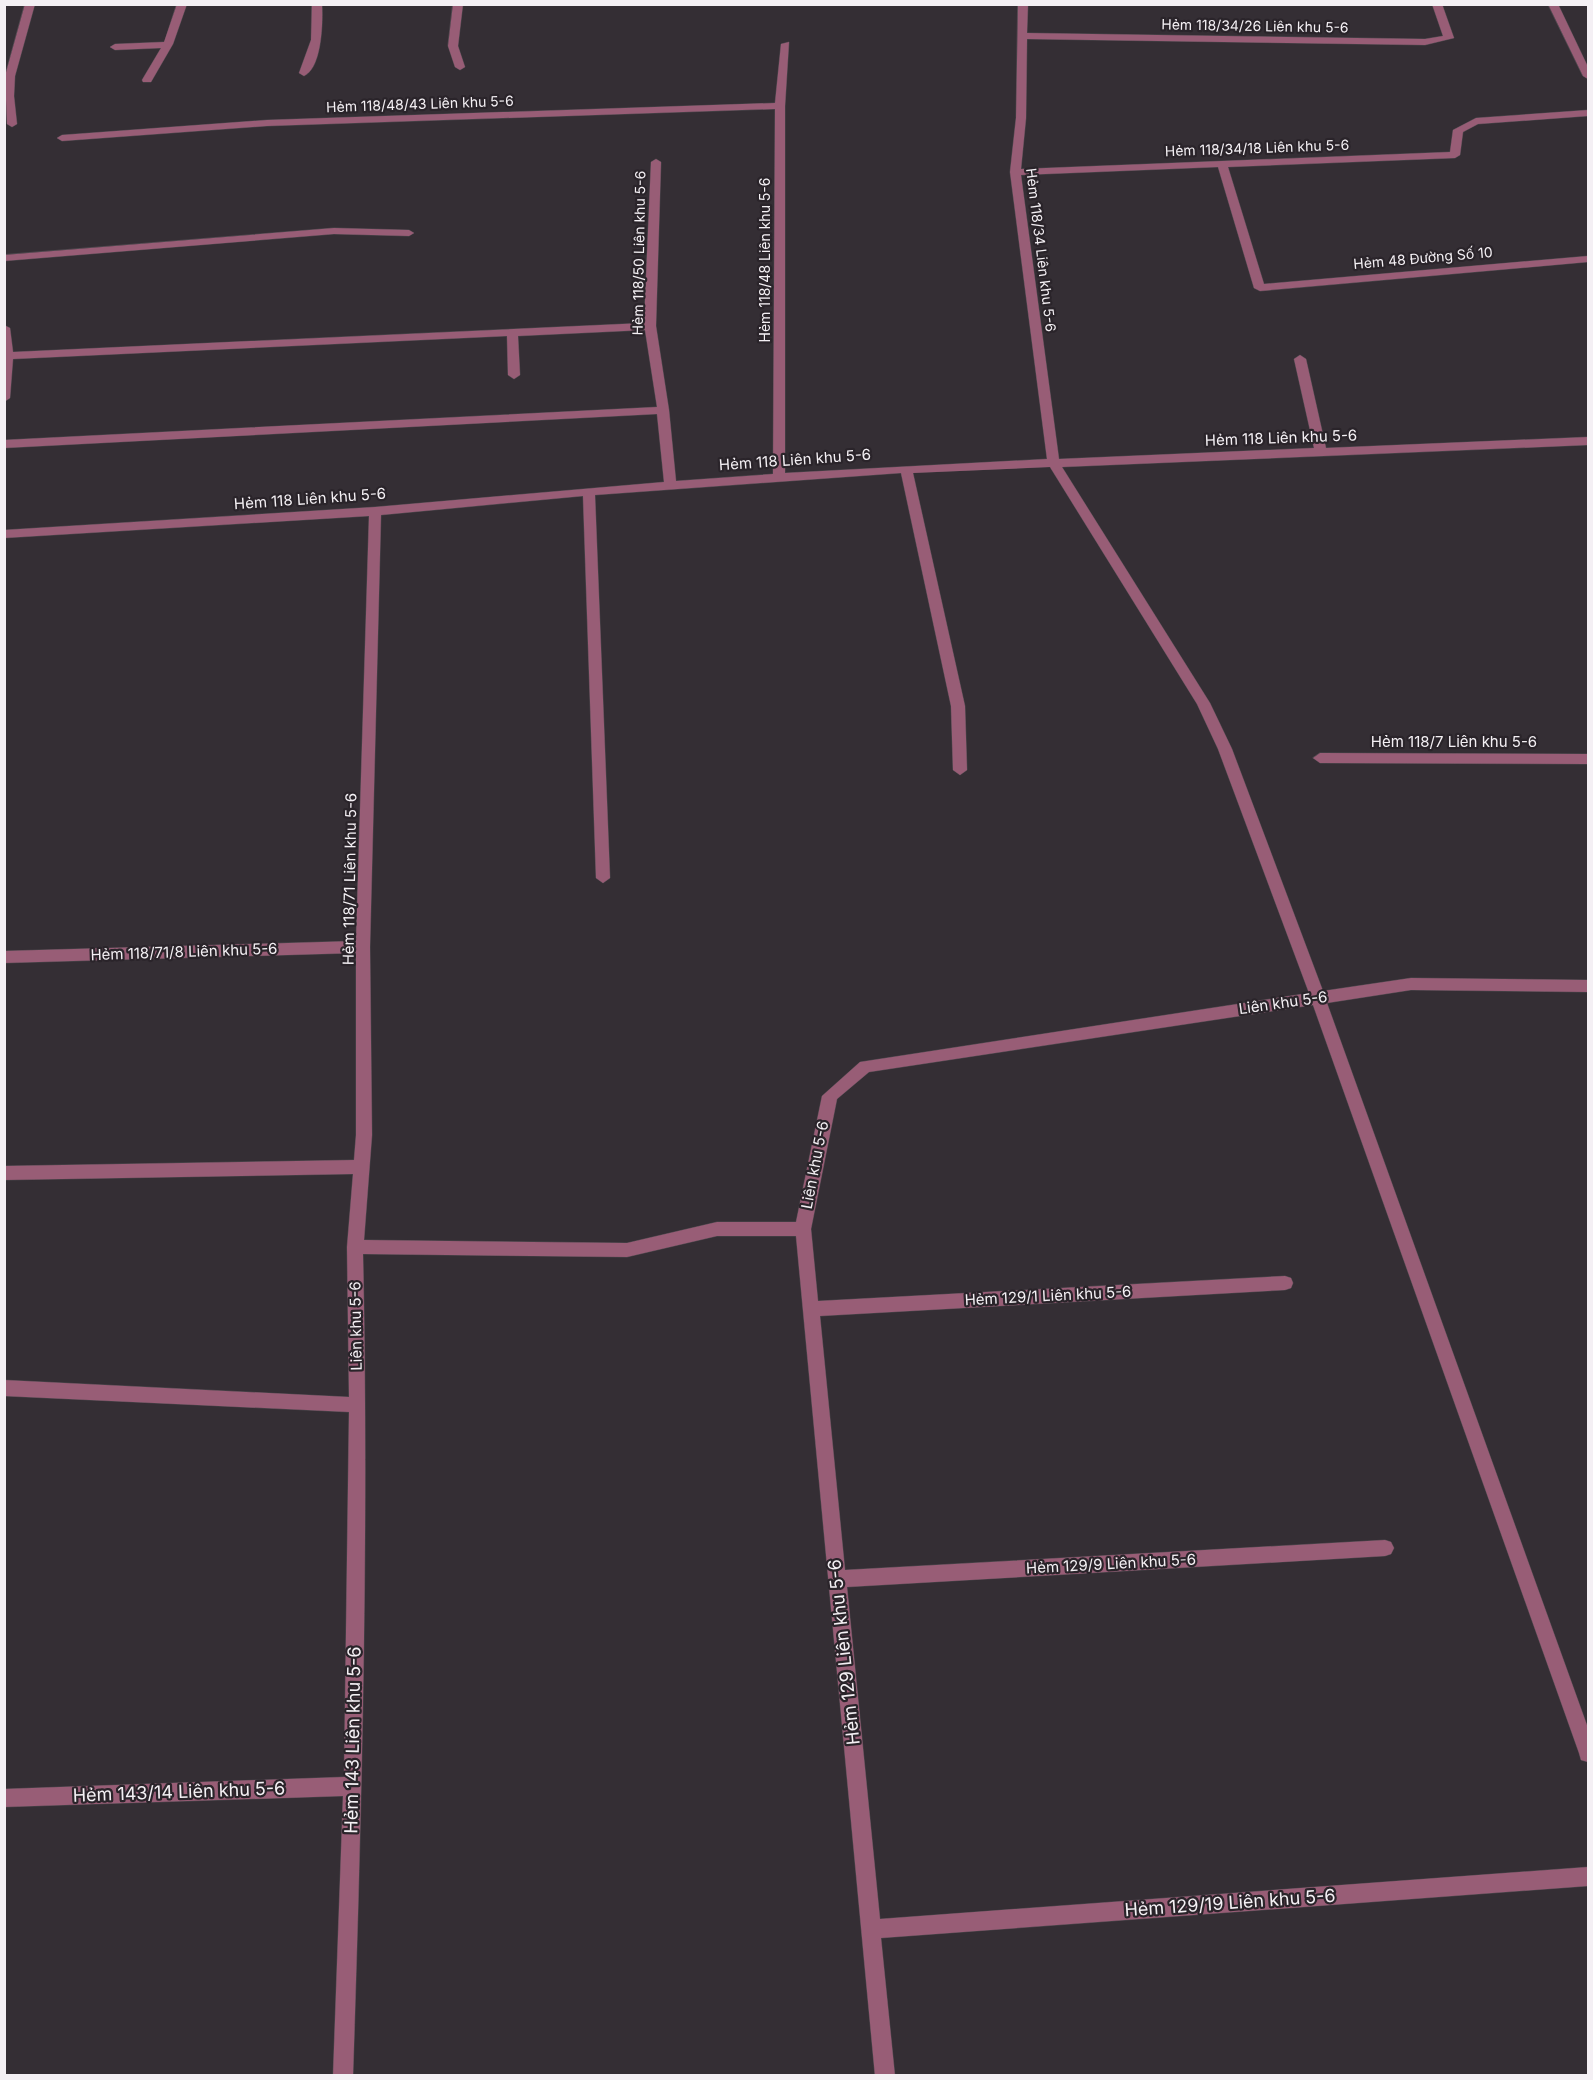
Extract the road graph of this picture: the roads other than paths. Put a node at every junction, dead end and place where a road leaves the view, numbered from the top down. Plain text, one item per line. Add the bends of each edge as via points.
1 (30, 4) edge
2 (182, 4) edge
3 (317, 4) edge
4 (458, 4) edge
5 (1023, 4) edge
6 (1437, 4) edge
7 (1553, 4) edge
8 (1024, 36) junction
9 (786, 44) dead end
10 (167, 45) junction
11 (115, 46) dead end
12 (460, 67) dead end
13 (304, 73) dead end
14 (1588, 76) edge
15 (147, 80) dead end
16 (780, 106) junction
17 (1588, 113) edge
18 (12, 124) dead end
19 (62, 138) dead end
20 (656, 162) dead end
21 (1222, 164) junction
22 (1014, 172) junction
23 (409, 233) dead end
24 (4, 258) edge
25 (1588, 259) edge
26 (650, 326) junction
27 (4, 328) edge
28 (512, 333) junction
29 (8, 356) junction
30 (1300, 359) dead end
31 (514, 375) dead end
32 (4, 398) edge
33 (663, 410) junction
34 (1588, 441) edge
35 (4, 444) edge
36 (1321, 453) junction
37 (1054, 463) junction
38 (906, 469) junction
39 (779, 477) junction
40 (670, 486) junction
41 (589, 491) junction
42 (375, 511) junction
43 (4, 526) edge
44 (5, 534) edge
45 (1320, 758) dead end
46 (1588, 759) edge
47 (960, 770) dead end
48 (603, 878) dead end
49 (363, 947) junction
50 (4, 957) edge
51 (1588, 986) edge
52 (1318, 998) junction
53 (361, 1167) junction
54 (4, 1173) edge
55 (803, 1229) junction
56 (355, 1247) junction
57 (1285, 1283) dead end
58 (810, 1309) junction
59 (4, 1388) edge
60 (358, 1404) junction
61 (1385, 1548) dead end
62 (837, 1579) junction
63 (1588, 1754) edge
64 (353, 1786) junction
65 (4, 1798) edge
66 (1588, 1877) edge
67 (871, 1929) junction
68 (343, 2076) edge
69 (885, 2076) edge

1 - 18 street via 8,89
2 - 10 street
3 - 13 street via 319,33
4 - 12 street via 453,46
5 - 8 street, Hẻm 118/34 Liên khu 5-6
6 - 8 street, Hẻm 118/34/26 Liên khu 5-6 via 1449,38 1425,42
7 - 14 street
8 - 22 street, Hẻm 118/34 Liên khu 5-6 via 1021,118
9 - 16 street, Hẻm 118/48 Liên khu 5-6
10 - 11 street
10 - 15 street
16 - 19 street, Hẻm 118/48/43 Liên khu 5-6 via 267,123
16 - 39 street, Hẻm 118/48 Liên khu 5-6
17 - 21 street, Hẻm 118/34/18 Liên khu 5-6 via 1476,121 1458,130 1455,155
20 - 26 street, Hẻm 118/50 Liên khu 5-6
21 - 22 street, Hẻm 118/34/18 Liên khu 5-6
21 - 25 street, Hẻm 48 Đường Số 10 via 1260,288
22 - 37 street, Hẻm 118/34 Liên khu 5-6
23 - 24 street via 334,231
26 - 28 street
26 - 33 street, Hẻm 118/50 Liên khu 5-6
27 - 29 street
28 - 29 street
28 - 31 street
29 - 32 street
30 - 36 street
33 - 35 street
33 - 40 street, Hẻm 118/50 Liên khu 5-6
34 - 36 street, Hẻm 118 Liên khu 5-6
36 - 37 street, Hẻm 118 Liên khu 5-6
37 - 38 street, Hẻm 118 Liên khu 5-6
37 - 52 street via 1207,712 1225,749
38 - 39 street, Hẻm 118 Liên khu 5-6
38 - 47 street via 958,706
39 - 40 street, Hẻm 118 Liên khu 5-6
40 - 41 street, Hẻm 118 Liên khu 5-6
41 - 42 street, Hẻm 118 Liên khu 5-6
41 - 48 street
42 - 44 street, Hẻm 118 Liên khu 5-6
42 - 49 street, Hẻm 118/71 Liên khu 5-6
43 - 44 street
45 - 46 street, Hẻm 118/7 Liên khu 5-6
49 - 50 street, Hẻm 118/71/8 Liên khu 5-6
49 - 53 street, Hẻm 118/71 Liên khu 5-6
51 - 52 street, Liên khu 5-6 via 1411,984
52 - 55 street, Liên khu 5-6 via 865,1066 830,1096
52 - 63 street
53 - 54 street
53 - 56 street, Hẻm 118/71 Liên khu 5-6
55 - 56 street, Liên khu 5-6 via 717,1229 627,1250
55 - 58 street, Hẻm 129 Liên khu 5-6
56 - 60 street, Liên khu 5-6
57 - 58 street, Hẻm 129/1 Liên khu 5-6
58 - 62 street, Hẻm 129 Liên khu 5-6
59 - 60 street
60 - 64 street, Hẻm 143 Liên khu 5-6
61 - 62 street, Hẻm 129/9 Liên khu 5-6
62 - 67 street, Hẻm 129 Liên khu 5-6
64 - 65 street, Hẻm 143/14 Liên khu 5-6
64 - 68 street, Hẻm 143 Liên khu 5-6
66 - 67 street, Hẻm 129/19 Liên khu 5-6
67 - 69 street, Hẻm 129 Liên khu 5-6

